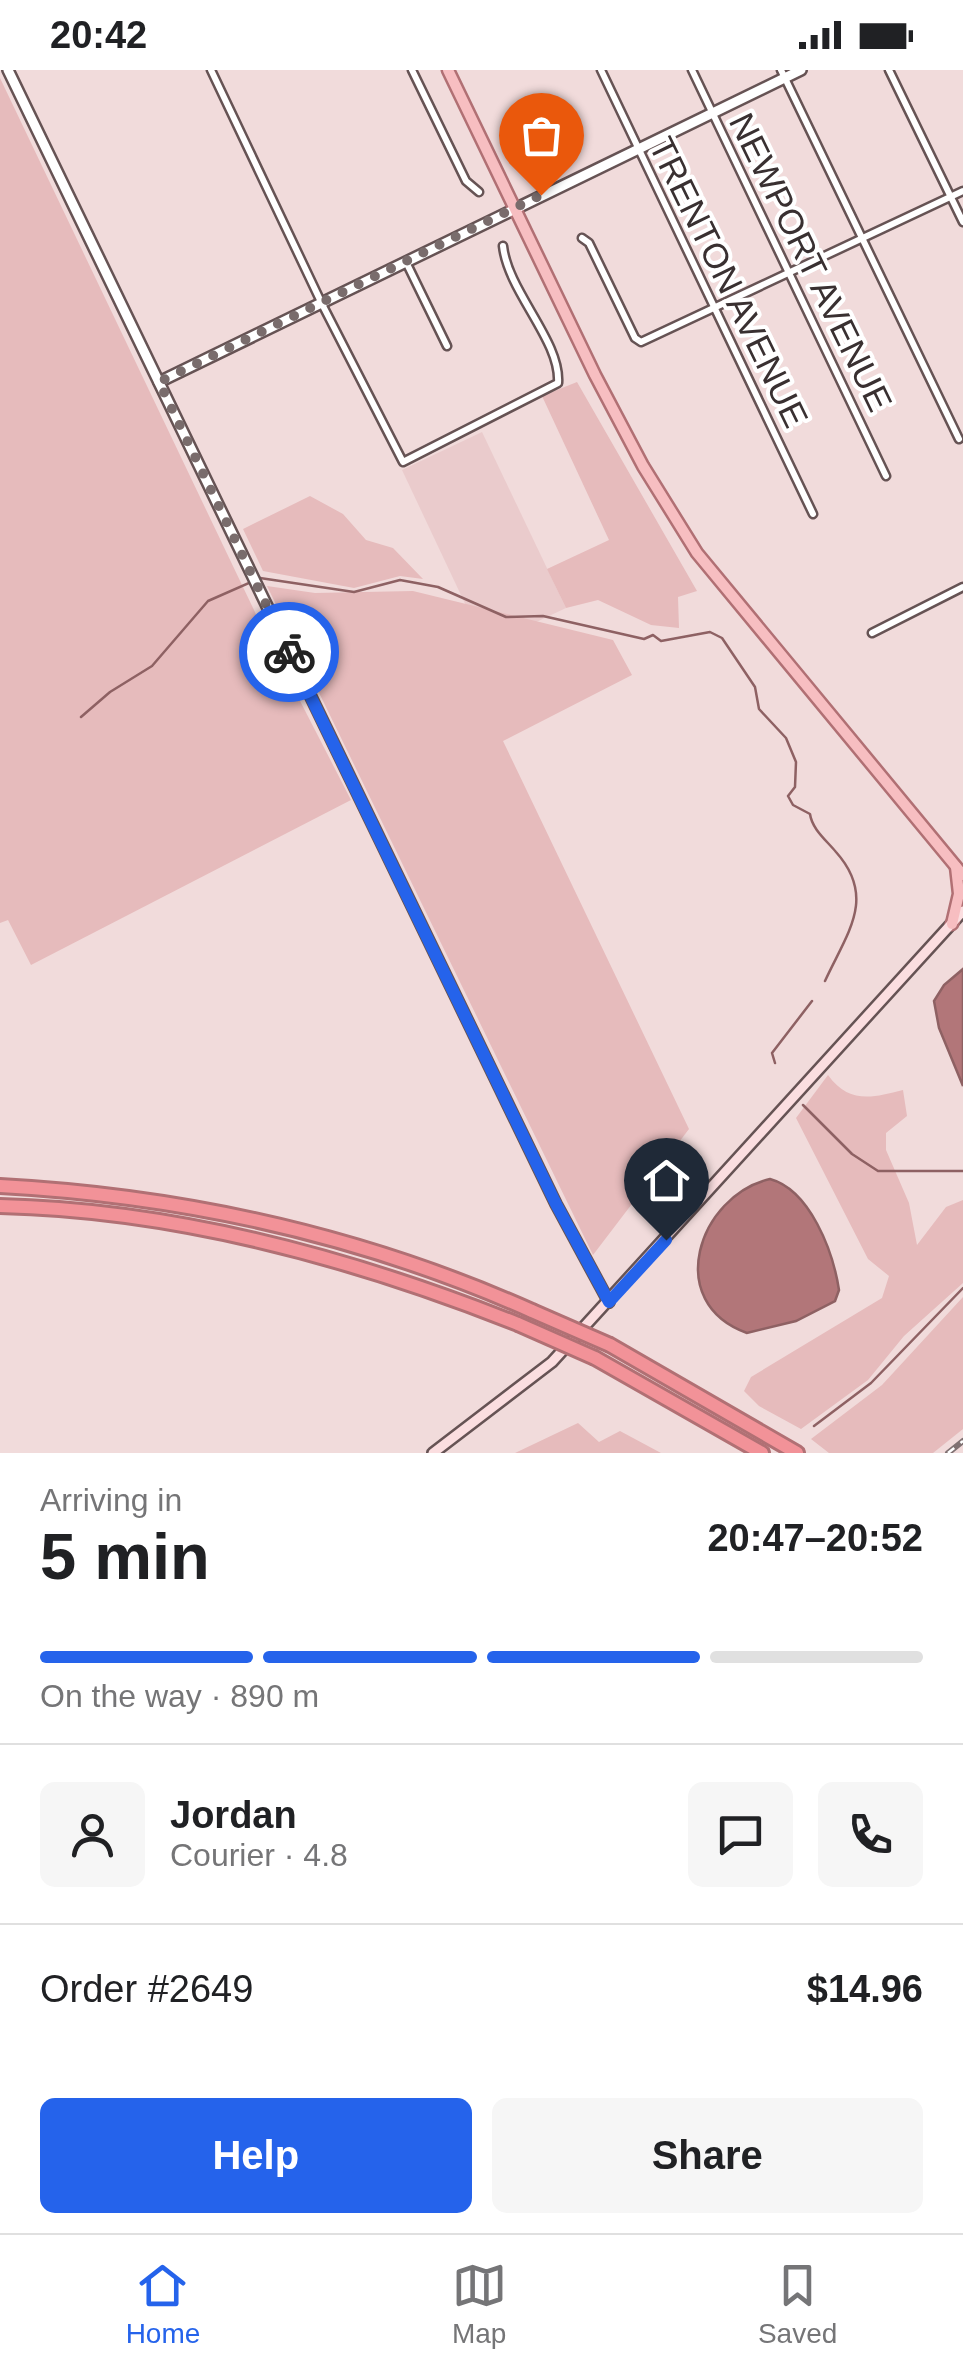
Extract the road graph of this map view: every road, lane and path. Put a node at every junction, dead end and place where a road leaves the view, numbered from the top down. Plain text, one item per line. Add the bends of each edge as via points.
1 (8, 70) edge
2 (211, 70) edge
3 (412, 70) edge
4 (448, 70) edge
5 (601, 70) edge
6 (692, 70) edge
7 (801, 70) edge
8 (890, 70) edge
9 (783, 74) edge
10 (712, 112) junction
11 (636, 148) junction
12 (963, 190) edge
13 (479, 192) dead end
14 (951, 196) junction
15 (516, 208) junction
16 (963, 222) edge
17 (582, 238) dead end
18 (862, 238) junction
19 (504, 246) dead end
20 (406, 261) junction
21 (789, 274) junction
22 (322, 304) junction
23 (715, 309) junction
24 (447, 346) dead end
25 (159, 382) junction
26 (959, 439) dead end
27 (886, 476) dead end
28 (813, 514) dead end
29 (963, 587) edge
30 (872, 633) dead end
31 (961, 869) edge
32 (963, 911) edge
33 (957, 922) edge
34 (0, 1186) edge
35 (0, 1206) edge
36 (609, 1302) junction
37 (433, 1453) edge
38 (762, 1453) edge
39 (797, 1453) edge

1 - 25 street
2 - 22 street
3 - 13 street via 466,180
4 - 15 main road
5 - 11 street, TRENTON AVENUE
6 - 10 street, NEWPORT AVENUE
7 - 9 street
8 - 14 street
9 - 10 street
9 - 18 street
10 - 11 street
10 - 21 street, NEWPORT AVENUE
11 - 15 street
11 - 23 street, TRENTON AVENUE
12 - 14 street
14 - 16 street
14 - 18 street
15 - 20 street
15 - 31 main road via 642,466 698,554
17 - 23 street via 641,342
18 - 21 street
18 - 26 street
19 - 22 street via 558,383 403,462
20 - 22 street
20 - 24 street
21 - 23 street
21 - 27 street, NEWPORT AVENUE
22 - 25 street
23 - 28 street, TRENTON AVENUE
25 - 36 street
29 - 30 street
31 - 33 main road
32 - 33 main road
33 - 36 main road
34 - 39 highway, bridge via 178,1204 308,1231 455,1277 610,1345
35 - 38 highway, bridge via 100,1214 311,1254 518,1324 596,1358
36 - 37 main road via 552,1362

